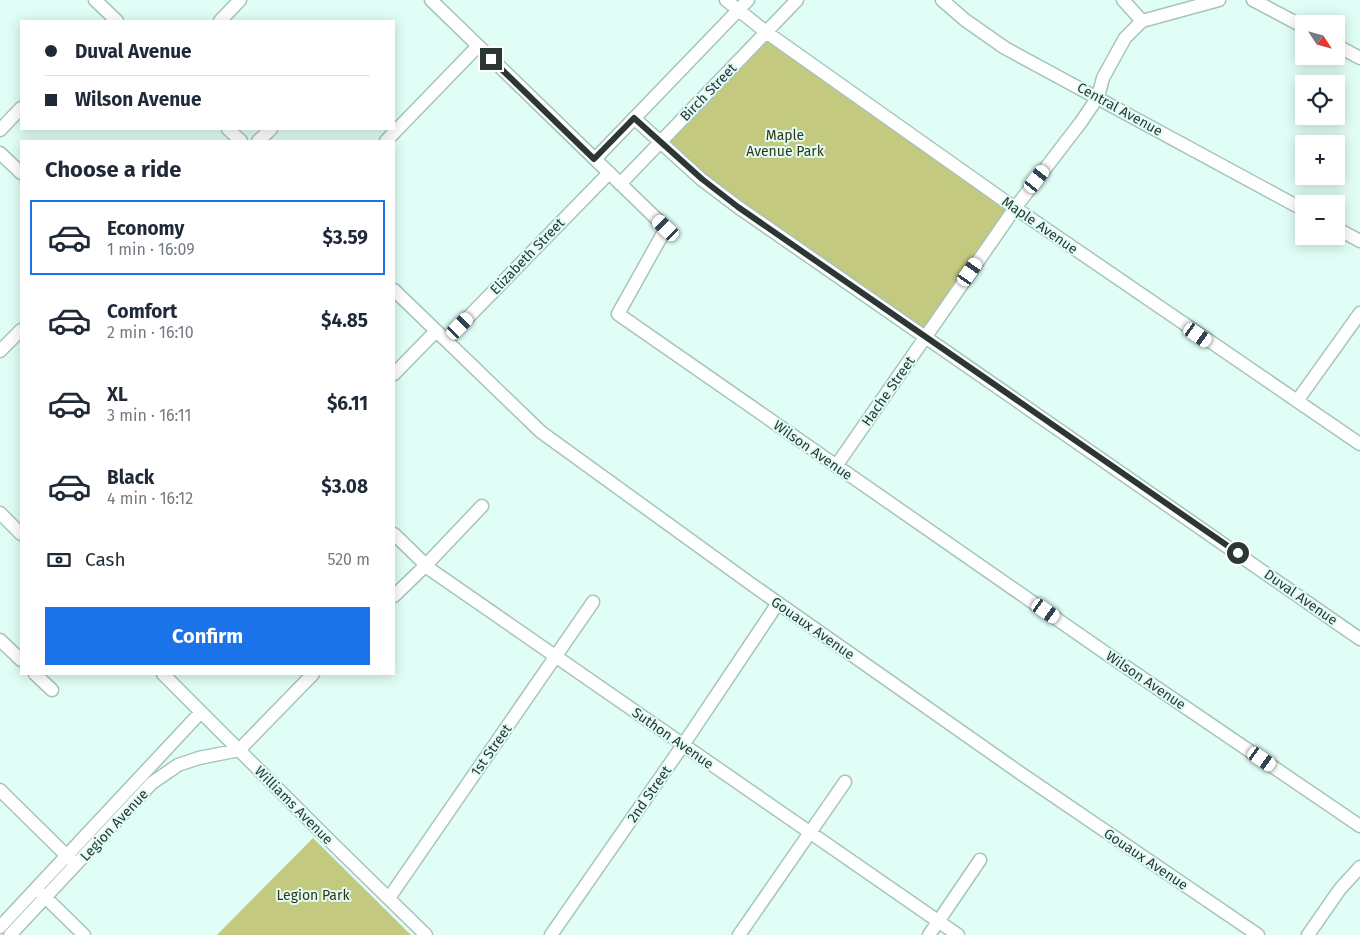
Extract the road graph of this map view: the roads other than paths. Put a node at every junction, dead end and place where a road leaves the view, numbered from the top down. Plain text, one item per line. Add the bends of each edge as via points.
1 (95, 0) edge
2 (240, 0) edge
3 (430, 0) edge
4 (726, 0) edge
5 (748, 0) edge
6 (797, 0) edge
7 (942, 0) edge
8 (1123, 0) edge
9 (1219, 0) edge
10 (1253, 0) edge
11 (738, 11) junction
12 (116, 20) edge
13 (221, 20) edge
14 (1142, 21) junction
15 (1295, 22) edge
16 (766, 32) junction
17 (478, 46) junction
18 (1345, 50) edge
19 (1360, 58) edge
20 (1098, 97) junction
21 (20, 109) edge
22 (634, 118) junction
23 (0, 130) edge
24 (229, 130) edge
25 (269, 130) edge
26 (240, 140) edge
27 (259, 140) edge
28 (387, 140) edge
29 (660, 142) junction
30 (0, 153) edge
31 (594, 159) junction
32 (20, 172) edge
33 (609, 172) junction
34 (620, 184) junction
35 (1295, 205) edge
36 (1015, 208) junction
37 (1345, 232) edge
38 (1360, 240) edge
39 (395, 291) edge
40 (1360, 313) edge
41 (436, 330) junction
42 (20, 331) edge
43 (926, 337) junction
44 (446, 340) junction
45 (0, 351) edge
46 (395, 373) edge
47 (1297, 401) junction
48 (1360, 444) edge
49 (836, 466) junction
50 (482, 506) dead end
51 (0, 513) edge
52 (20, 533) edge
53 (395, 535) edge
54 (426, 566) junction
55 (395, 595) edge
56 (593, 602) dead end
57 (778, 603) junction
58 (1360, 638) edge
59 (0, 640) edge
60 (555, 656) junction
61 (20, 659) edge
62 (36, 675) edge
63 (164, 675) edge
64 (312, 675) edge
65 (52, 690) dead end
66 (200, 712) junction
67 (683, 745) junction
68 (239, 750) junction
69 (137, 780) junction
70 (846, 782) dead end
71 (146, 789) junction
72 (0, 790) edge
73 (1360, 826) edge
74 (810, 832) junction
75 (67, 856) junction
76 (980, 860) dead end
77 (76, 865) junction
78 (1360, 866) edge
79 (36, 888) junction
80 (46, 897) junction
81 (389, 898) junction
82 (938, 921) junction
83 (0, 927) edge
84 (10, 935) edge
85 (84, 935) edge
86 (426, 935) edge
87 (551, 935) edge
88 (739, 935) edge
89 (928, 935) edge
90 (958, 935) edge
91 (1258, 935) edge
92 (1308, 935) edge

1 - 12 street
2 - 13 street
3 - 17 street, Wilson Avenue
4 - 11 street, Maple Avenue
5 - 11 street
6 - 16 street, Birch Street
7 - 20 street, Central Avenue via 1006,48
8 - 14 street
9 - 14 street
10 - 15 street
11 - 16 street, Maple Avenue
11 - 22 street
14 - 20 street, Hache Street via 1125,38 1103,78
16 - 29 street, Birch Street
16 - 36 street, Maple Avenue
17 - 28 street
17 - 31 street, Wilson Avenue
18 - 19 street
20 - 35 street, Central Avenue
20 - 36 street, Hache Street
21 - 23 street
22 - 29 street, Duval Avenue
22 - 31 street
24 - 26 street
25 - 27 street
29 - 34 street, Birch Street
29 - 43 street, Duval Avenue via 738,207
30 - 32 street
31 - 33 street, Wilson Avenue
33 - 34 street, Wilson Avenue
33 - 44 street, Elizabeth Street
34 - 49 street, Wilson Avenue via 666,228 618,314
36 - 43 street, Hache Street
36 - 47 street, Maple Avenue
37 - 38 street
39 - 41 street, Gouaux Avenue
40 - 47 street
41 - 44 street, Gouaux Avenue
41 - 46 street
42 - 45 street
43 - 49 street, Hache Street
43 - 58 street, Duval Avenue
44 - 57 street, Gouaux Avenue via 541,432
47 - 48 street, Maple Avenue
49 - 73 street, Wilson Avenue
50 - 54 street
51 - 52 street
53 - 54 street, Suthon Avenue
54 - 55 street
54 - 60 street, Suthon Avenue
56 - 60 street, 1st Street
57 - 67 street, 2nd Street
57 - 91 street, Gouaux Avenue
59 - 61 street
60 - 67 street, Suthon Avenue
60 - 81 street, 1st Street
62 - 65 street
63 - 66 street, Williams Avenue
64 - 68 street
66 - 68 street, Williams Avenue
66 - 69 street, Legion Avenue
67 - 74 street, Suthon Avenue
67 - 87 street, 2nd Street
68 - 71 street, Legion Avenue via 178,765
68 - 81 street, Williams Avenue
69 - 71 street
69 - 75 street, Legion Avenue
70 - 74 street
71 - 77 street, Legion Avenue
72 - 75 street
74 - 82 street, Suthon Avenue
74 - 88 street
75 - 77 street
75 - 79 street, Legion Avenue
76 - 82 street
77 - 80 street, Legion Avenue
78 - 92 street
79 - 80 street
79 - 83 street, Legion Avenue
80 - 84 street, Legion Avenue
80 - 85 street
81 - 86 street, Williams Avenue
82 - 89 street
82 - 90 street, Suthon Avenue

